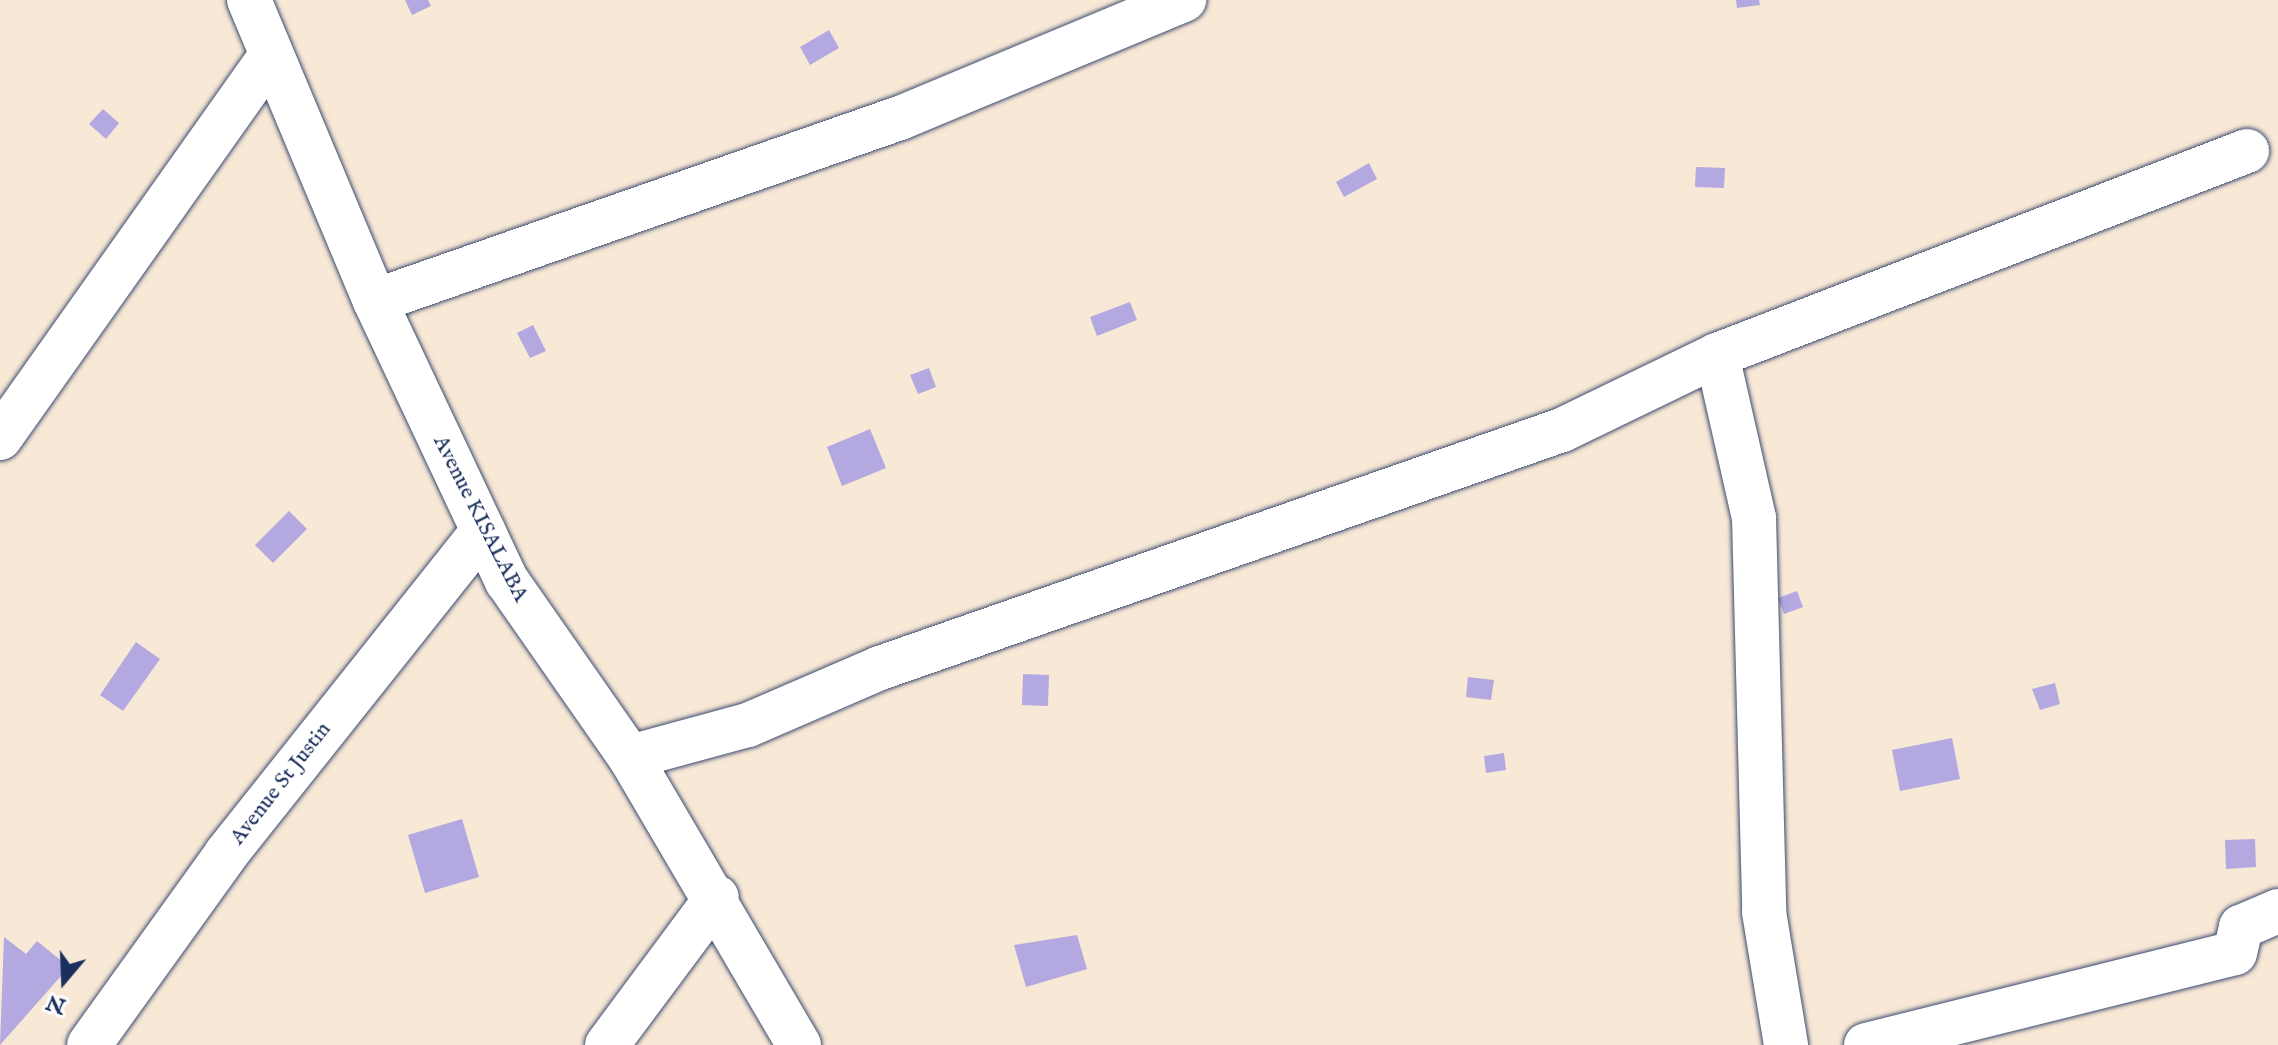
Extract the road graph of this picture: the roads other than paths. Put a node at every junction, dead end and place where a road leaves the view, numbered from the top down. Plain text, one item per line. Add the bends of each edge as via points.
1 (249, 0) edge
2 (1184, 0) edge
3 (270, 57) junction
4 (2247, 151) dead end
5 (375, 301) junction
6 (1717, 355) junction
7 (0, 438) edge
8 (483, 531) junction
9 (630, 757) junction
10 (717, 897) junction
11 (2278, 911) edge
12 (89, 1045) edge
13 (607, 1045) edge
14 (799, 1045) edge
15 (1786, 1045) edge
16 (1866, 1045) edge

1 - 3 street, Avenue KISALABA
2 - 5 street via 900,118
3 - 5 street, Avenue KISALABA
3 - 7 street
4 - 6 street
5 - 8 street, Avenue KISALABA
6 - 9 street via 1562,430 880,668 748,725
6 - 15 street via 1754,518 1764,912
8 - 9 street, Avenue KISALABA via 585,701
8 - 12 street, Avenue St Justin via 226,854
9 - 10 street, Avenue KISALABA
10 - 13 street
10 - 14 street, Avenue KISALABA
11 - 16 street via 2241,927 2235,953

